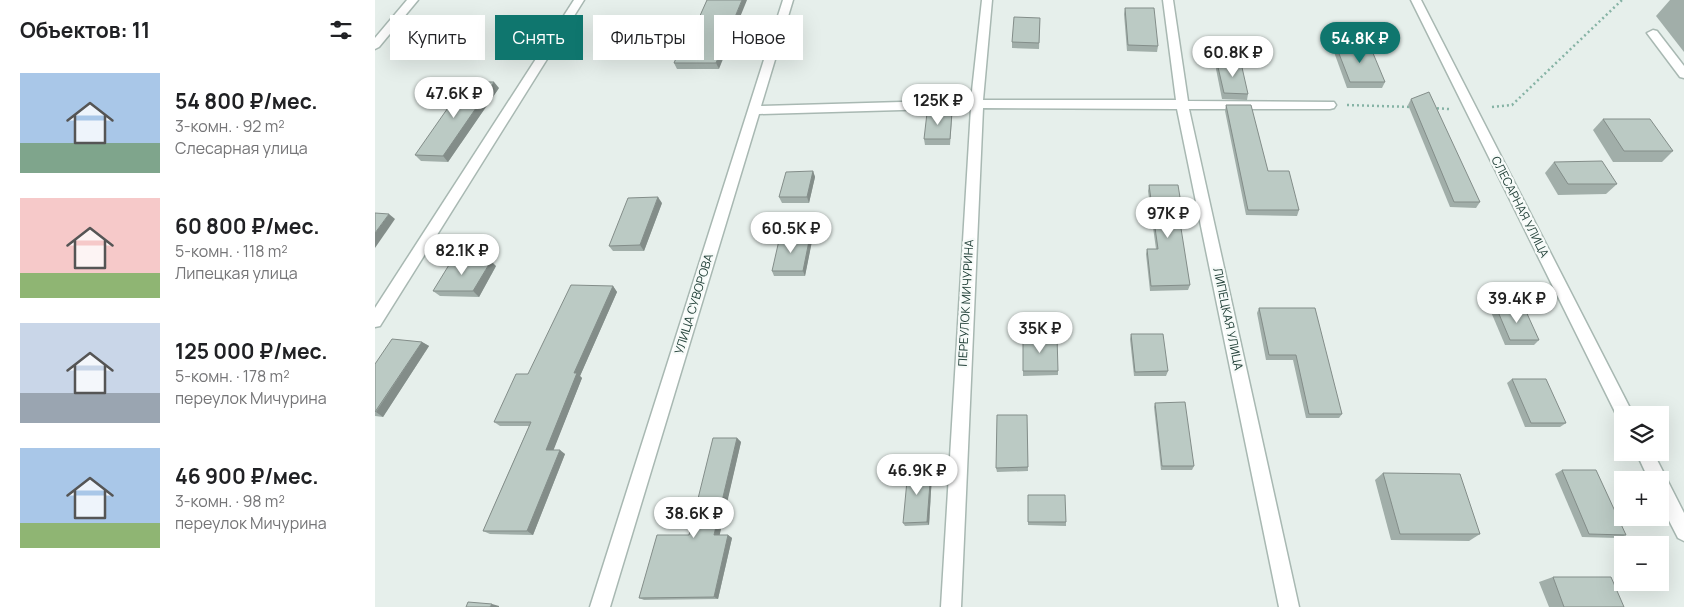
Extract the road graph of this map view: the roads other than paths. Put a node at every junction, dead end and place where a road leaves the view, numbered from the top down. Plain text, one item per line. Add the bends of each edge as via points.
1 (413, 0) edge
2 (579, 0) edge
3 (788, 0) edge
4 (987, 0) edge
5 (1169, 0) edge
6 (1416, 0) edge
7 (1653, 33) dead end
8 (375, 45) edge
9 (1684, 74) edge
10 (977, 104) junction
11 (1182, 104) junction
12 (1330, 105) road end
13 (754, 110) junction
14 (375, 321) edge
15 (1620, 406) edge
16 (1669, 503) edge
17 (1684, 532) edge
18 (601, 607) edge
19 (951, 607) edge
20 (1289, 607) edge

1 - 8 street
2 - 14 street
3 - 13 street, УЛИЦА СУВОРОВА
4 - 10 street, ПЕРЕУЛОК МИЧУРИНА
5 - 11 street, ЛИПЕЦКАЯ УЛИЦА
6 - 15 street, СЛЕСАРНАЯ УЛИЦА
7 - 9 street
10 - 11 street
10 - 13 street
10 - 19 street, ПЕРЕУЛОК МИЧУРИНА
11 - 12 street
11 - 20 street, ЛИПЕЦКАЯ УЛИЦА
13 - 18 street, УЛИЦА СУВОРОВА
16 - 17 street

